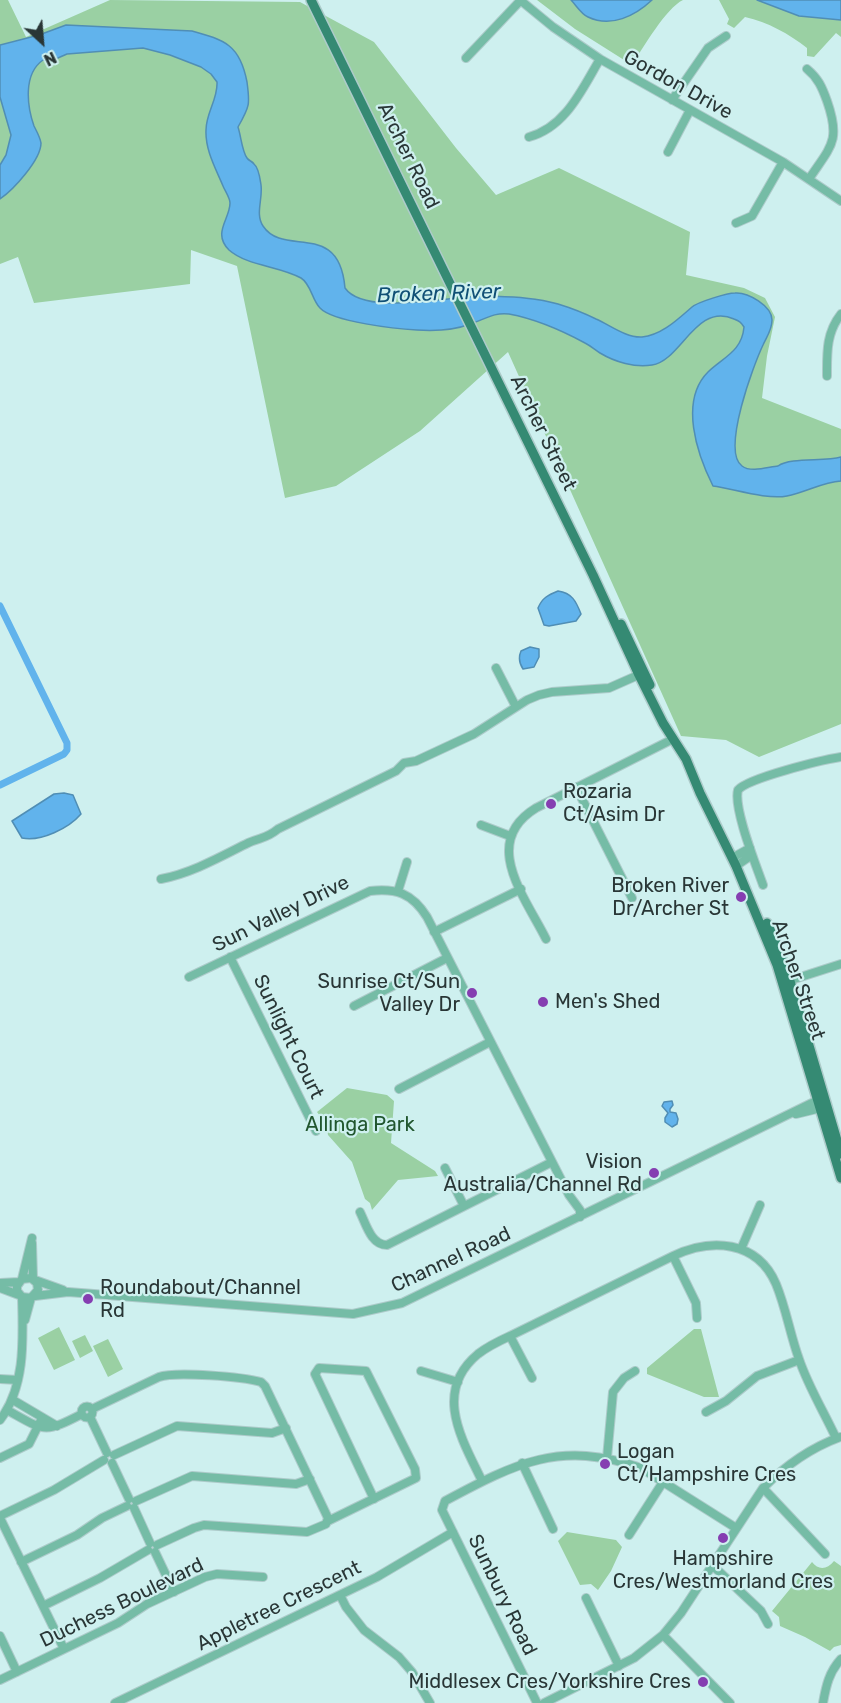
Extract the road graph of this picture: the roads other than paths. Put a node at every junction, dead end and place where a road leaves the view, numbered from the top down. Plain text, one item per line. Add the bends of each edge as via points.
1 (313, 0) edge
2 (520, 0) edge
3 (726, 36) dead end
4 (466, 58) dead end
5 (600, 59) junction
6 (807, 69) dead end
7 (672, 100) junction
8 (690, 110) junction
9 (530, 137) dead end
10 (668, 152) dead end
11 (783, 162) junction
12 (809, 179) junction
13 (841, 200) edge
14 (736, 223) dead end
15 (462, 307) joint
16 (841, 314) edge
17 (827, 376) dead end
18 (496, 668) dead end
19 (642, 674) junction
20 (516, 706) junction
21 (673, 738) junction
22 (841, 757) edge
23 (576, 787) junction
24 (481, 825) dead end
25 (510, 836) junction
26 (751, 851) junction
27 (407, 862) dead end
28 (734, 862) junction
29 (161, 879) dead end
30 (763, 885) dead end
31 (521, 889) junction
32 (398, 891) junction
33 (632, 898) dead end
34 (434, 932) junction
35 (546, 939) dead end
36 (230, 957) junction
37 (447, 958) junction
38 (841, 964) edge
39 (189, 977) dead end
40 (786, 982) junction
41 (354, 1006) dead end
42 (490, 1042) junction
43 (399, 1089) dead end
44 (822, 1103) junction
45 (316, 1131) dead end
46 (838, 1153) edge
47 (552, 1162) junction
48 (445, 1168) dead end
49 (841, 1178) edge
50 (760, 1205) dead end
51 (465, 1206) junction
52 (360, 1212) dead end
53 (580, 1217) junction
54 (741, 1249) junction
55 (673, 1256) junction
56 (34, 1279) junction
57 (20, 1280) junction
58 (0, 1283) edge
59 (0, 1288) edge
60 (68, 1292) junction
61 (20, 1296) junction
62 (33, 1297) junction
63 (697, 1318) dead end
64 (23, 1329) junction
65 (510, 1336) junction
66 (799, 1360) junction
67 (421, 1371) dead end
68 (635, 1371) dead end
69 (532, 1378) dead end
70 (0, 1379) edge
71 (18, 1380) junction
72 (458, 1382) junction
73 (13, 1400) junction
74 (7, 1410) junction
75 (706, 1412) dead end
76 (88, 1413) junction
77 (42, 1418) junction
78 (0, 1420) edge
79 (57, 1426) junction
80 (38, 1427) junction
81 (286, 1428) junction
82 (839, 1438) edge
83 (0, 1458) edge
84 (109, 1458) junction
85 (607, 1458) junction
86 (522, 1463) junction
87 (310, 1479) junction
88 (482, 1481) junction
89 (663, 1482) junction
90 (763, 1488) junction
91 (374, 1499) junction
92 (132, 1504) junction
93 (0, 1517) edge
94 (328, 1521) junction
95 (736, 1528) junction
96 (553, 1529) dead end
97 (453, 1532) junction
98 (629, 1535) dead end
99 (152, 1548) junction
100 (825, 1554) dead end
101 (21, 1562) junction
102 (712, 1565) junction
103 (262, 1577) dead end
104 (174, 1592) junction
105 (340, 1595) junction
106 (586, 1598) dead end
107 (43, 1606) junction
108 (768, 1624) dead end
109 (663, 1635) junction
110 (0, 1636) edge
111 (64, 1649) junction
112 (841, 1659) edge
113 (619, 1666) junction
114 (17, 1672) junction
115 (0, 1680) edge
116 (726, 1702) edge
117 (115, 1703) edge
118 (430, 1703) edge
119 (537, 1703) edge
120 (544, 1703) edge
121 (823, 1703) edge

1 - 15 main road, Archer Road
2 - 4 street
2 - 5 street, Gordon Drive
3 - 7 street via 708,48
5 - 7 street, Gordon Drive
5 - 9 street via 568,111 542,134
6 - 12 street via 824,91 835,132
7 - 8 street, Gordon Drive
8 - 10 street
8 - 11 street, Gordon Drive
11 - 12 street, Gordon Drive
11 - 14 street via 752,216
12 - 13 street, Gordon Drive
15 - 19 main road, Archer Street
16 - 17 street via 829,337
18 - 20 street
19 - 20 street via 609,688 552,692
19 - 21 main road, Archer Street
20 - 29 street via 474,734 416,761 406,770 396,771 278,828 268,837 181,875
21 - 23 street
21 - 28 main road, Archer Street
22 - 26 street via 748,782 739,788 737,802
23 - 25 street via 524,816
23 - 33 street
24 - 25 street
25 - 31 street via 508,855
26 - 28 street
26 - 30 street
27 - 32 street
28 - 40 main road, Archer Street via 768,932
31 - 34 street
31 - 35 street
32 - 34 street via 423,910
32 - 36 street, Sun Valley Drive via 369,891
34 - 37 street
36 - 39 street, Sun Valley Drive
36 - 45 street, Sunlight Court
37 - 41 street
37 - 42 street
38 - 40 street
40 - 44 main road, Archer Street
42 - 43 street
42 - 47 street
44 - 46 main road, Archer Street
44 - 53 street, Channel Road via 785,1117
46 - 49 main road, Archer Street
47 - 51 street
47 - 53 street
48 - 51 street
50 - 54 street
51 - 52 street via 383,1246 373,1239
53 - 60 street, Channel Road via 402,1303 353,1314
54 - 55 street via 699,1246
54 - 66 street via 757,1259 776,1283
55 - 63 street via 696,1303
55 - 65 street
56 - 57 street
56 - 57 street via 32,1238
56 - 60 street, Channel Road
56 - 62 street via 38,1286
57 - 58 street
57 - 61 street
59 - 61 street
60 - 62 street, Channel Road
61 - 62 street
61 - 64 street
62 - 64 street
64 - 71 street
65 - 69 street
65 - 72 street via 477,1354
66 - 75 street via 757,1376
66 - 82 street
67 - 72 street
68 - 85 street via 613,1392
70 - 71 street
71 - 73 street
72 - 88 street via 455,1420
73 - 74 street
73 - 77 street
74 - 78 street
74 - 80 street
76 - 79 street
76 - 81 street via 164,1375 184,1374 261,1382
76 - 84 street
77 - 79 street
77 - 80 street
79 - 80 street
80 - 83 street via 29,1444
81 - 84 street via 272,1433 177,1426
81 - 87 street
82 - 90 street via 803,1455
84 - 92 street
84 - 93 street
85 - 86 street via 560,1455
85 - 89 street via 641,1468
86 - 88 street
86 - 96 street
87 - 92 street via 296,1484 192,1476
87 - 94 street
88 - 97 street, Sunbury Road via 442,1506
89 - 95 street
89 - 98 street
90 - 95 street
90 - 100 street
91 - 91 street via 416,1479 416,1469 366,1371 319,1368 315,1374
91 - 94 street
92 - 99 street
92 - 101 street
93 - 101 street
94 - 99 street via 307,1532 204,1525
95 - 102 street
97 - 105 street, Appletree Crescent
97 - 119 street, Sunbury Road
99 - 104 street
99 - 107 street
101 - 107 street
102 - 108 street via 761,1611
102 - 109 street
103 - 104 street, Duchess Boulevard via 210,1575
104 - 111 street, Duchess Boulevard
105 - 117 street, Appletree Crescent
105 - 118 street via 364,1630 412,1672
106 - 113 street
107 - 111 street
109 - 113 street
109 - 116 street
110 - 114 street
111 - 114 street, Duchess Boulevard
112 - 121 street via 833,1668
113 - 120 street
114 - 115 street, Duchess Boulevard

